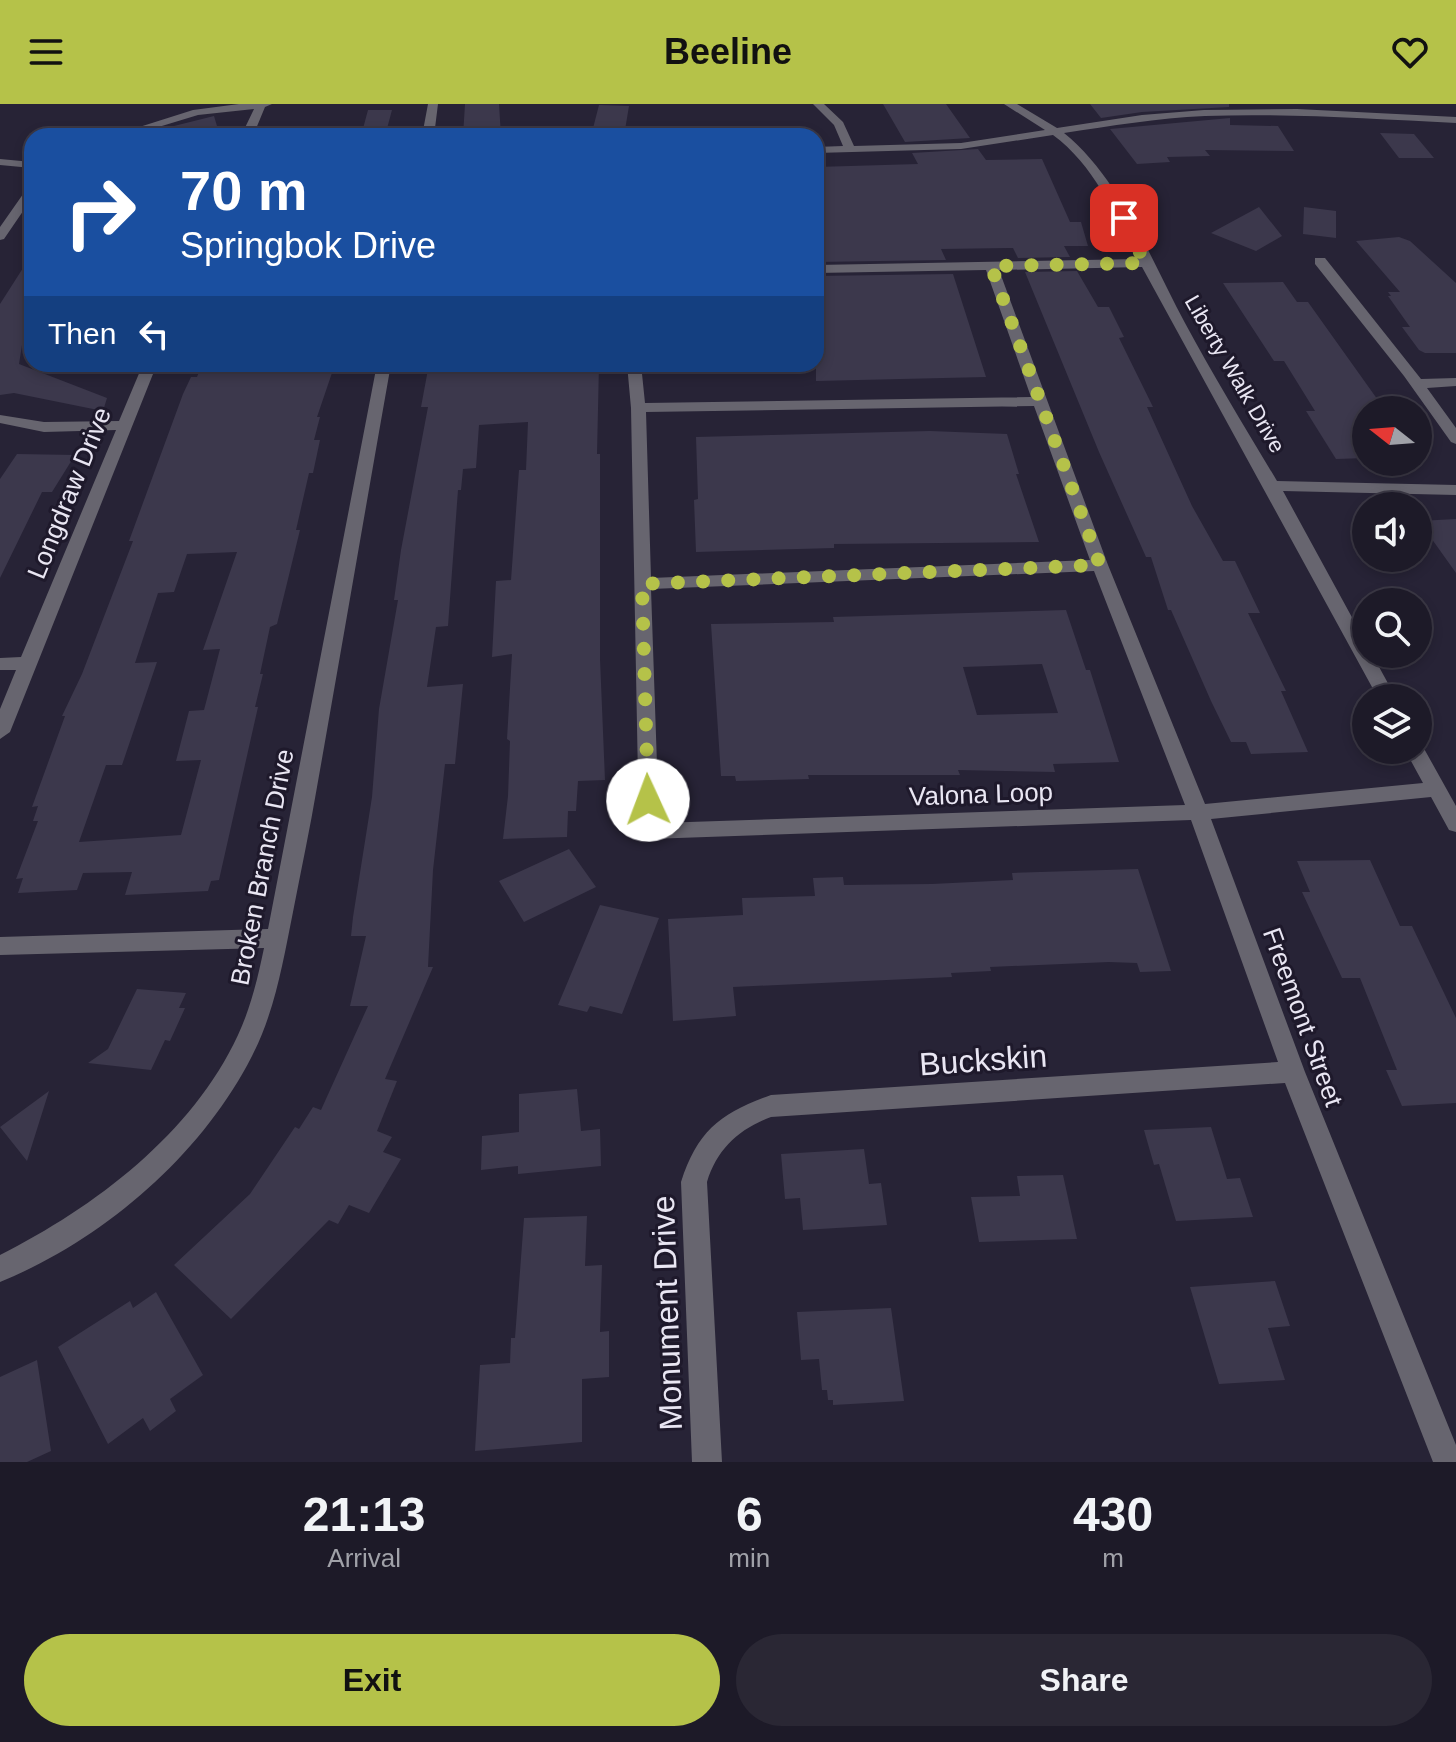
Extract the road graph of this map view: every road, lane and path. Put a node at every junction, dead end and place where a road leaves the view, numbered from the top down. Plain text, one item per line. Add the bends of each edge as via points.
1 (261, 104) edge
2 (267, 104) edge
3 (433, 104) edge
4 (818, 104) edge
5 (1009, 104) edge
6 (1443, 104) edge
7 (144, 128) edge
8 (250, 128) edge
9 (429, 128) edge
10 (1057, 132) junction
11 (850, 149) junction
12 (824, 150) edge
13 (0, 162) edge
14 (24, 164) edge
15 (24, 201) edge
16 (0, 236) edge
17 (1320, 261) dead end
18 (1145, 263) junction
19 (991, 266) junction
20 (824, 269) edge
21 (146, 372) edge
22 (383, 372) edge
23 (635, 372) edge
24 (1456, 382) edge
25 (1416, 384) junction
26 (1042, 401) junction
27 (638, 408) junction
28 (0, 419) edge
29 (123, 425) junction
30 (1456, 439) edge
31 (1272, 486) junction
32 (1456, 490) edge
33 (1100, 565) junction
34 (642, 584) junction
35 (27, 663) junction
36 (0, 664) edge
37 (1379, 684) edge
38 (0, 732) edge
39 (1423, 764) edge
40 (1437, 789) junction
41 (1198, 812) junction
42 (1456, 824) edge
43 (277, 938) junction
44 (0, 946) edge
45 (1293, 1072) junction
46 (700, 1161) joint
47 (0, 1269) edge
48 (707, 1462) edge
49 (1448, 1462) edge

1 - 2 street
1 - 7 street via 197,112
1 - 8 street
3 - 9 street
4 - 11 street via 839,124
5 - 10 street, Liberty Walk Drive
6 - 10 street via 1456,120 1204,113
10 - 11 street via 961,146
10 - 18 street, Liberty Walk Drive via 1096,171
11 - 12 street
13 - 14 street
15 - 16 street
17 - 25 street
18 - 19 street
18 - 31 street, Liberty Walk Drive
19 - 20 street
19 - 26 street
21 - 29 street, Longdraw Drive
22 - 43 street, Broken Branch Drive
23 - 27 street, Valona Loop
24 - 25 street
25 - 30 street
26 - 27 street
26 - 33 street
27 - 34 street, Valona Loop
28 - 29 street via 44,427
29 - 35 street, Longdraw Drive
31 - 32 street
31 - 37 street, Liberty Walk Drive
33 - 34 street
33 - 41 street
34 - 41 street, Valona Loop via 649,831
35 - 36 street
35 - 38 street, Longdraw Drive
39 - 40 street
40 - 41 street
40 - 42 street
41 - 45 street, Freemont Street
43 - 44 street
43 - 47 street, Broken Branch Drive via 264,1005 211,1101 121,1194 63,1236
45 - 46 street, Buckskin via 771,1106 743,1115 720,1132
45 - 49 street, Freemont Street
46 - 48 street, Monument Drive via 694,1197

